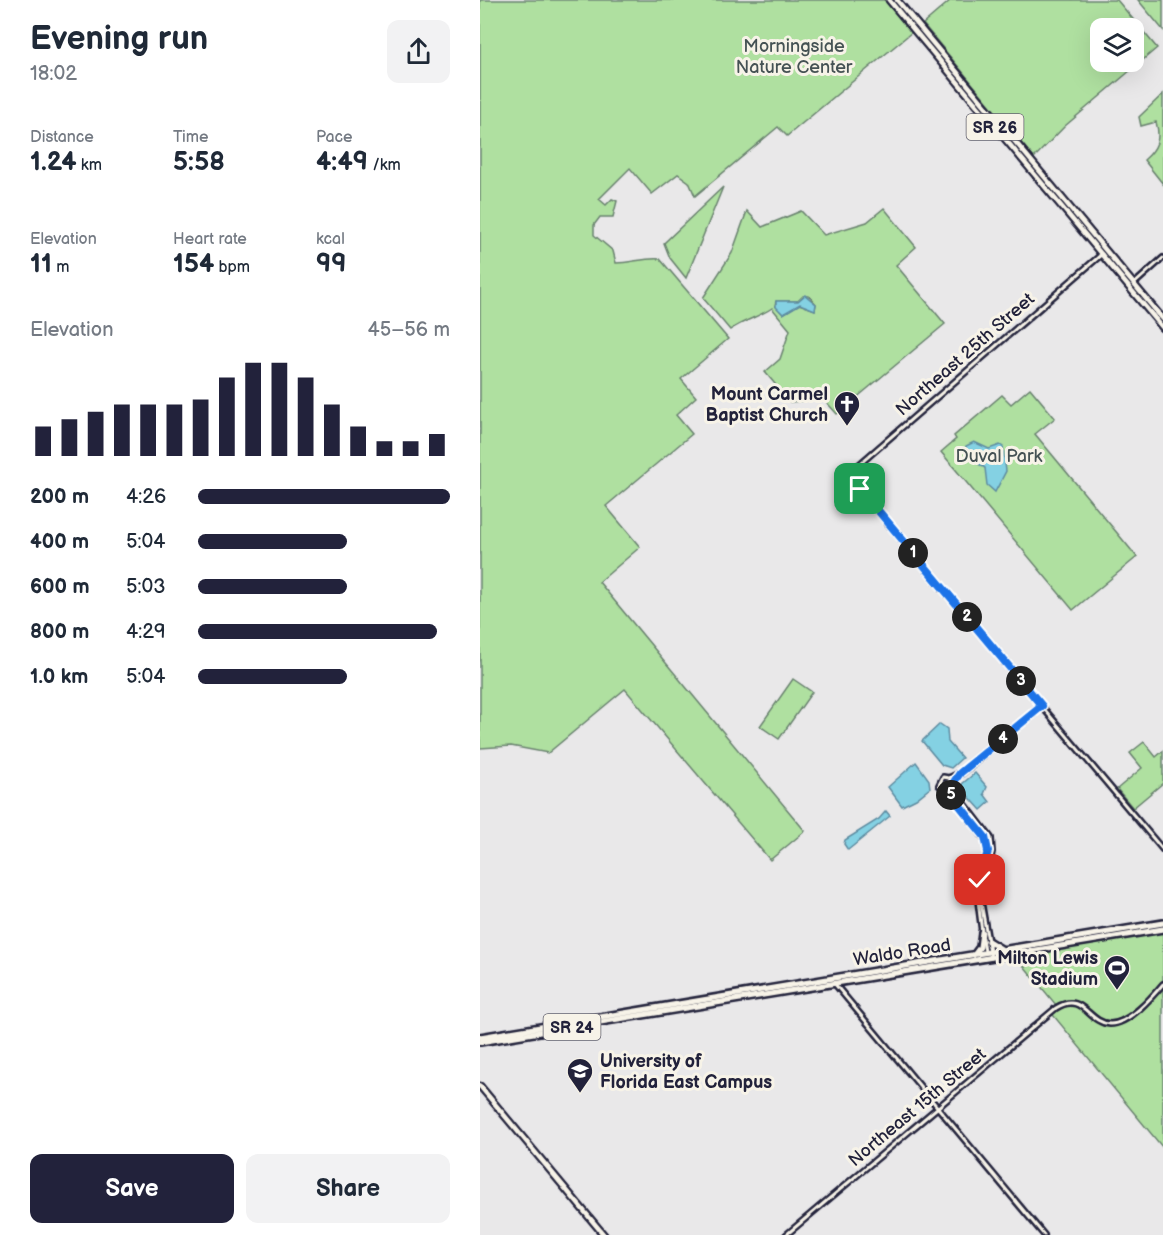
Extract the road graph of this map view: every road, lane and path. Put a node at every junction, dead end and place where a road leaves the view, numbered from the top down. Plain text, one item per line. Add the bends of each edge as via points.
1 (889, 0) edge
2 (897, 0) edge
3 (927, 41) junction
4 (1104, 253) junction
5 (1163, 258) edge
6 (1132, 287) junction
7 (1160, 319) edge
8 (1163, 328) edge
9 (1042, 706) junction
10 (951, 780) junction
11 (952, 787) junction
12 (948, 791) junction
13 (1163, 850) edge
14 (984, 875) junction
15 (1163, 923) edge
16 (1163, 928) edge
17 (982, 932) junction
18 (988, 941) junction
19 (1006, 950) junction
20 (988, 955) junction
21 (974, 956) junction
22 (832, 981) junction
23 (1163, 984) edge
24 (480, 1037) edge
25 (498, 1037) junction
26 (480, 1042) edge
27 (480, 1086) edge
28 (938, 1107) junction
29 (604, 1235) edge
30 (786, 1235) edge
31 (1044, 1235) edge

1 - 3 main road, SR 26
2 - 3 main road, SR 26
3 - 4 main road, SR 26
4 - 6 main road, SR 26
4 - 9 street, Northeast 25th Street via 847,475
5 - 6 street
6 - 7 main road, SR 26
7 - 8 main road, SR 26
9 - 10 street
9 - 13 street
10 - 11 street
10 - 12 street via 943,777 939,783 940,789
11 - 12 street
11 - 14 street via 991,838 992,852
12 - 14 street via 985,837 988,851
14 - 17 street via 976,899
14 - 18 street via 981,902
15 - 19 highway, Waldo Road / SR 24
16 - 20 highway, Waldo Road / SR 24
17 - 20 street
17 - 21 highway
18 - 19 highway via 993,947
18 - 20 street
19 - 20 highway, Waldo Road / SR 24
20 - 21 highway, Waldo Road / SR 24
20 - 22 highway, Waldo Road / SR 24
21 - 22 highway, Waldo Road / SR 24
22 - 25 highway, Waldo Road / SR 24
22 - 25 highway, Waldo Road / SR 24
22 - 28 street
23 - 28 street, Northeast 15th Street via 1125,1019 1115,1023 1101,1022 1085,1008 1068,1003 1056,1008
24 - 25 highway, SR 24
25 - 26 highway, SR 24
27 - 29 main road
28 - 30 street, Northeast 15th Street
28 - 31 street

